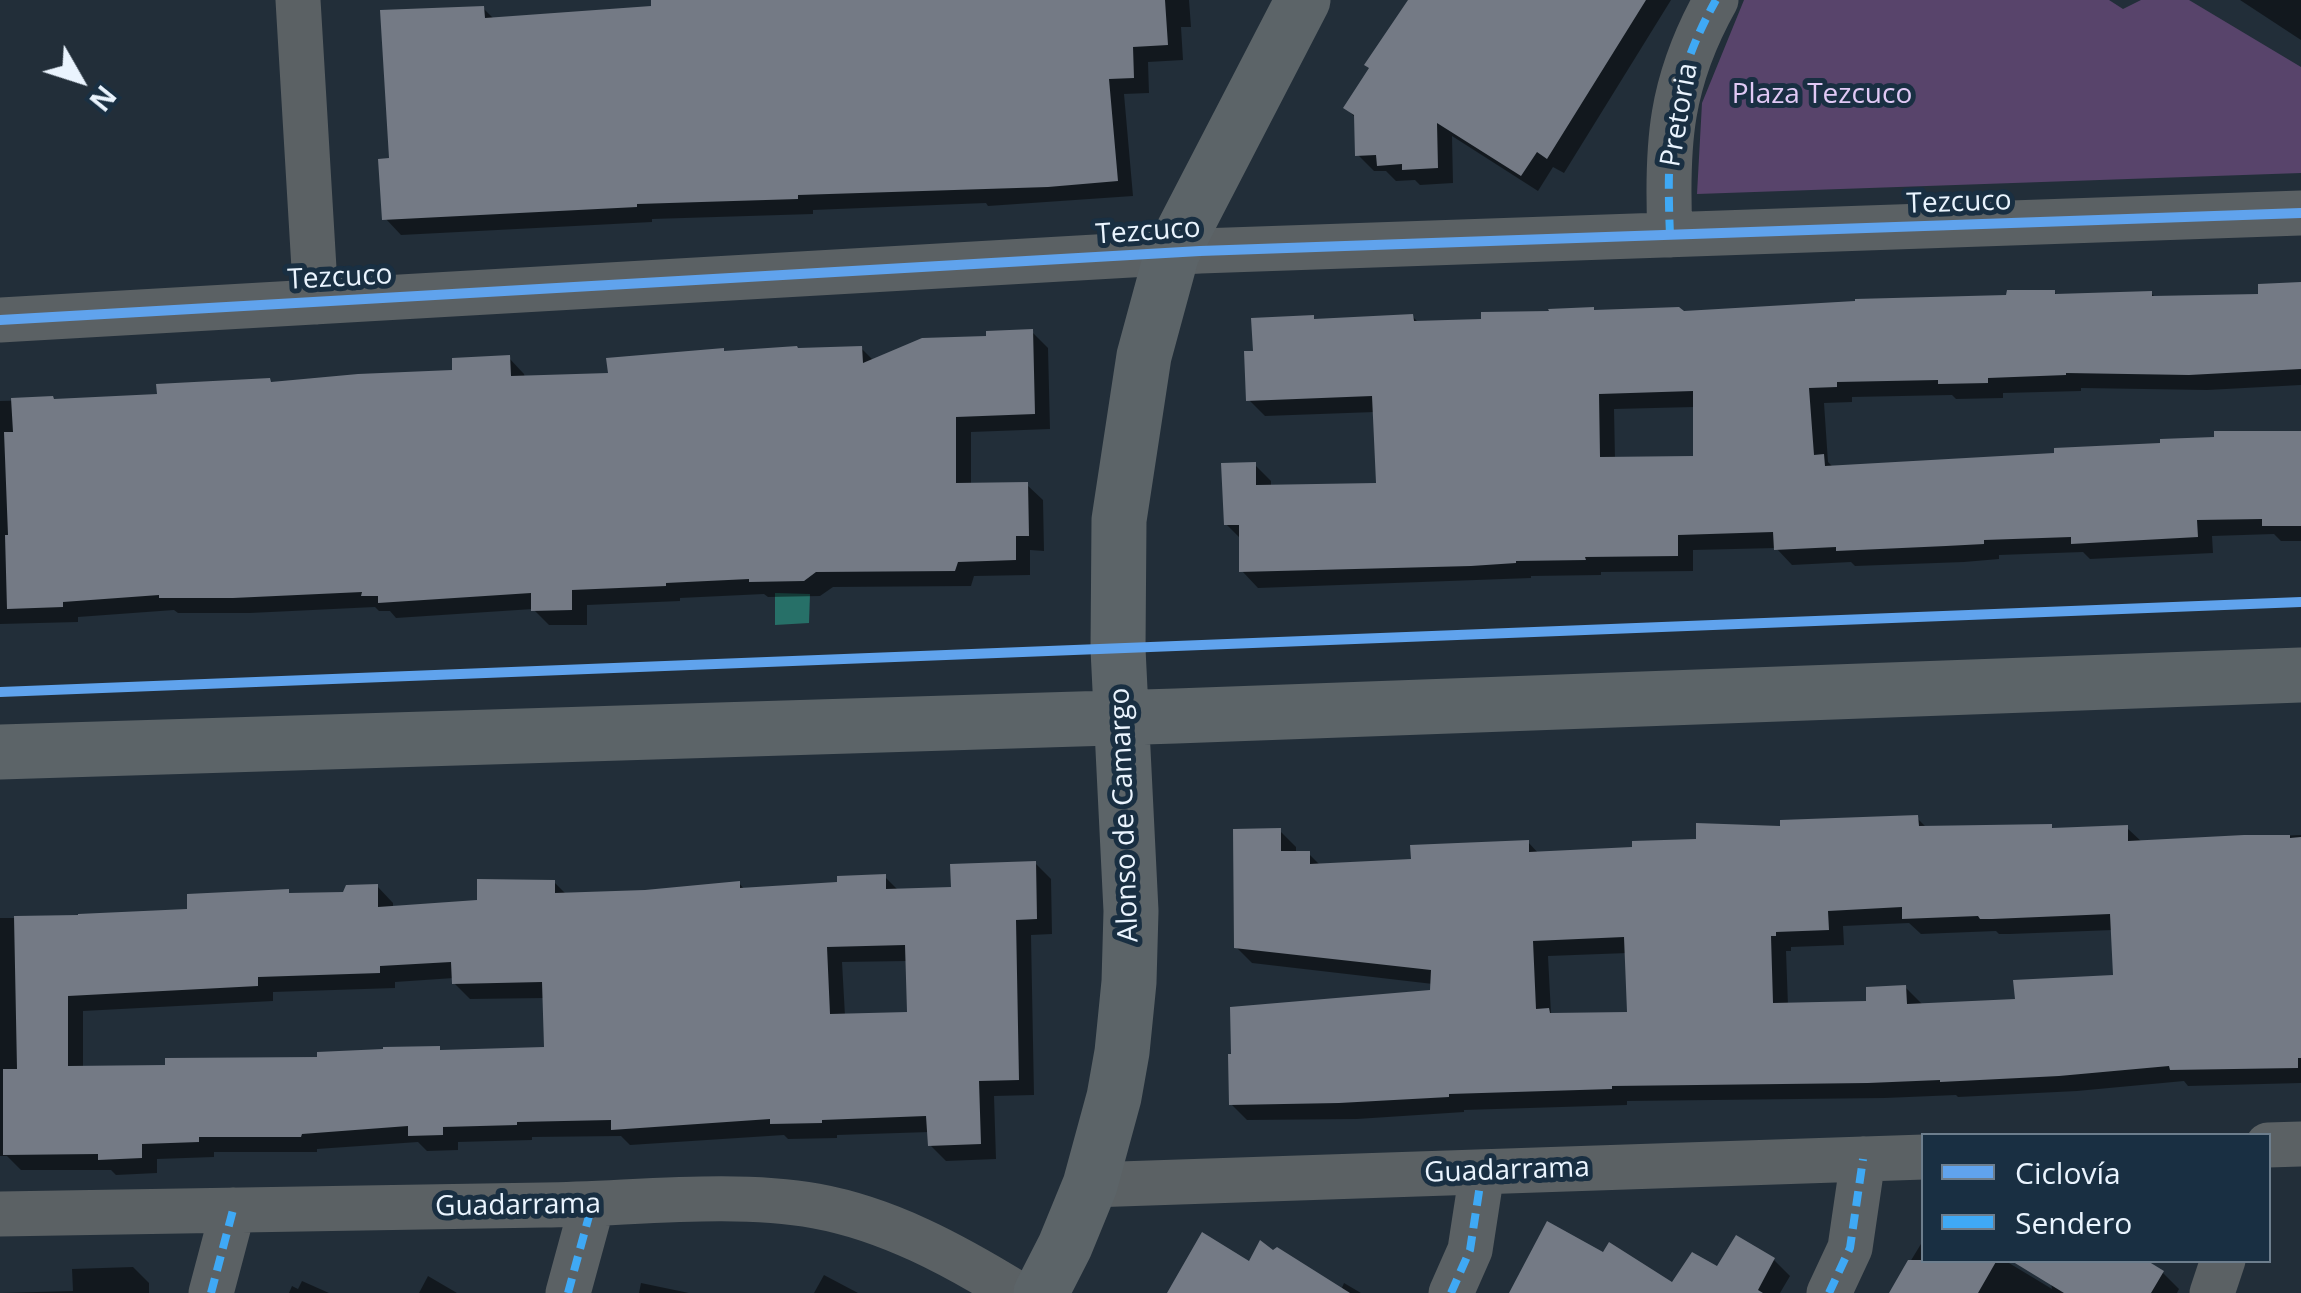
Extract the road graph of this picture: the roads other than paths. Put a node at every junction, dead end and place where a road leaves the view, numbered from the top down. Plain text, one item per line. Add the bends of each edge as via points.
1 (298, 0) edge
2 (1304, 0) edge
3 (1716, 0) edge
4 (2301, 214) edge
5 (1670, 236) junction
6 (1172, 253) junction
7 (316, 302) junction
8 (0, 320) edge
9 (2301, 675) edge
10 (1121, 717) junction
11 (0, 752) edge
12 (2301, 1144) edge
13 (2271, 1145) edge
14 (1921, 1157) edge
15 (1862, 1159) junction
16 (1482, 1172) junction
17 (1090, 1185) junction
18 (592, 1204) junction
19 (234, 1210) junction
20 (0, 1214) edge
21 (2222, 1263) edge
22 (211, 1293) edge
23 (568, 1293) edge
24 (1016, 1293) edge
25 (1041, 1293) edge
26 (1450, 1293) edge
27 (1829, 1293) edge
28 (2212, 1293) edge

1 - 7 street
2 - 6 main road, Alonso de Camargo
3 - 5 street, Pretoria via 1690,52 1674,113
4 - 5 street, Tezcuco
5 - 6 street, Tezcuco
6 - 7 street, Tezcuco
6 - 10 main road, Alonso de Camargo via 1144,356 1119,520
7 - 8 street, Tezcuco
9 - 10 main road
10 - 11 main road
10 - 17 main road, Alonso de Camargo via 1129,982 1114,1098
12 - 13 street
14 - 15 street, Guadarrama
15 - 16 street, Guadarrama
15 - 27 street via 1850,1248
16 - 17 street, Guadarrama
16 - 26 street via 1470,1250
17 - 25 main road, Alonso de Camargo
18 - 19 street, Guadarrama
18 - 23 street
18 - 24 street, Guadarrama via 739,1199 816,1206 921,1240
19 - 20 street, Guadarrama
19 - 22 street
21 - 28 street

